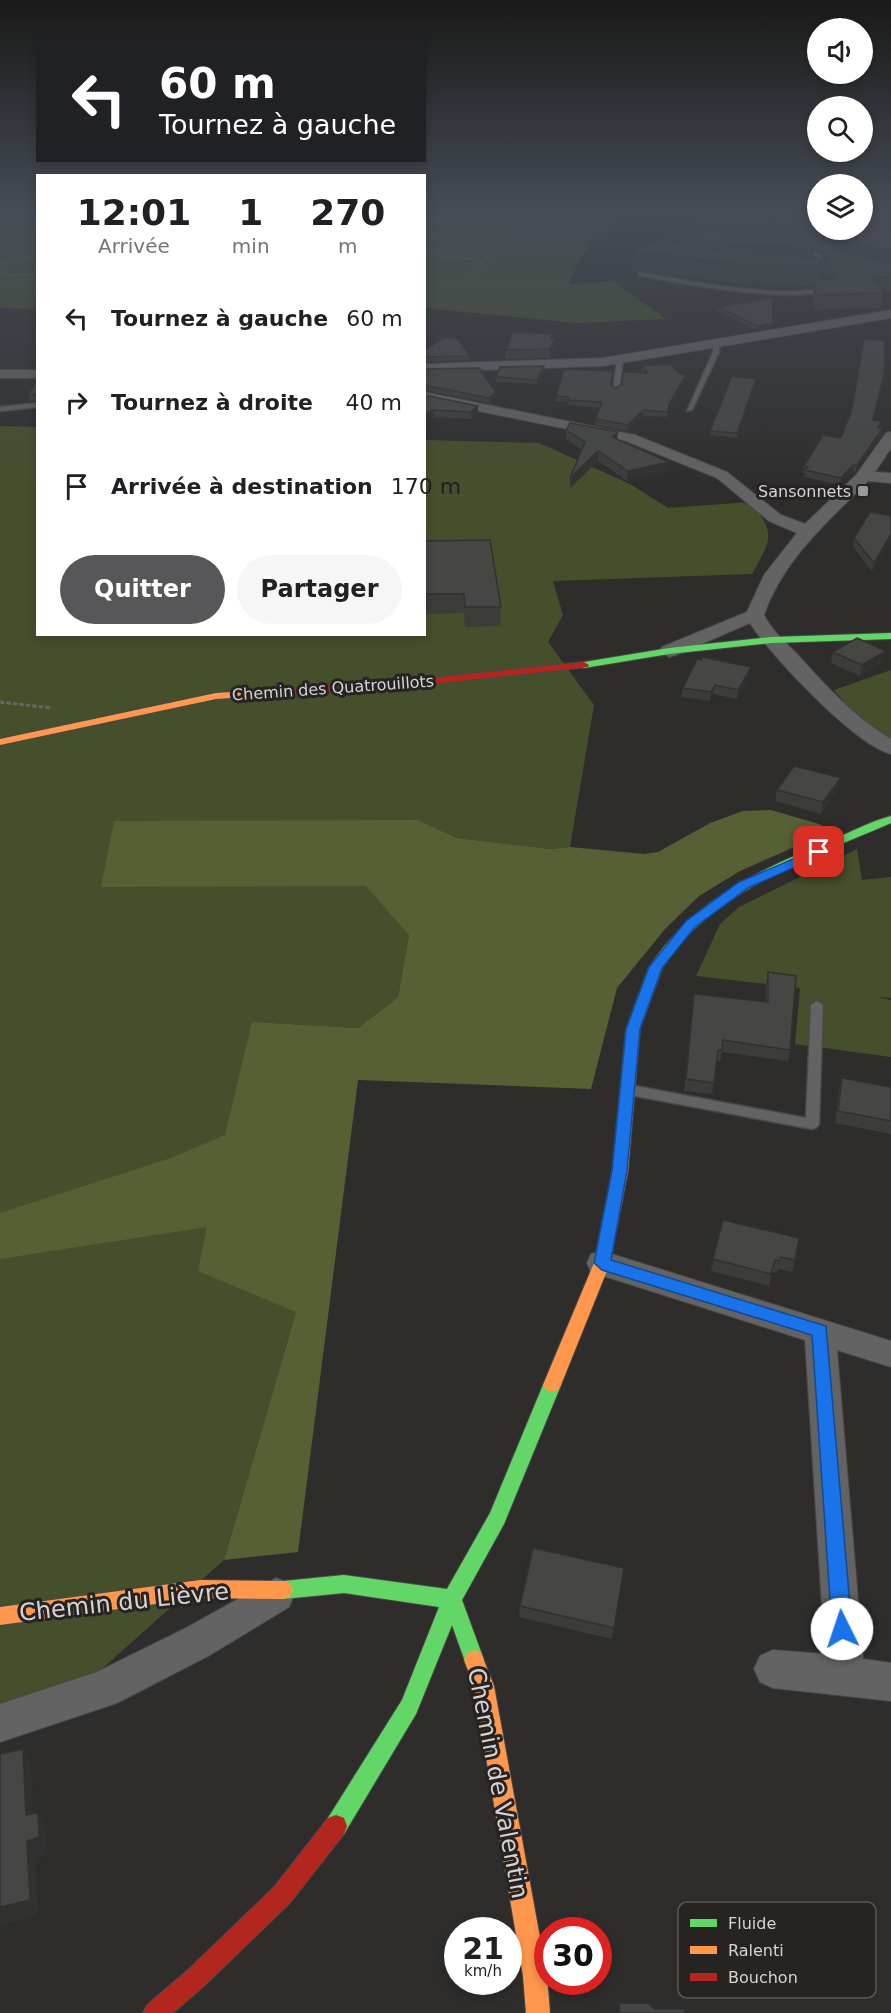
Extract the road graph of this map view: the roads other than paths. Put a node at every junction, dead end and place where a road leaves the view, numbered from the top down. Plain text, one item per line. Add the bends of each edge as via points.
1 (891, 314) edge
2 (716, 342) junction
3 (620, 360) junction
4 (426, 368) edge
5 (0, 374) edge
6 (36, 374) edge
7 (616, 390) edge
8 (426, 396) edge
9 (36, 405) edge
10 (0, 409) edge
11 (688, 410) dead end
12 (891, 436) edge
13 (864, 476) junction
14 (891, 478) edge
15 (807, 531) junction
16 (755, 615) junction
17 (891, 636) edge
18 (772, 640) junction
19 (669, 651) junction
20 (0, 742) edge
21 (891, 748) edge
22 (891, 819) edge
23 (817, 1005) dead end
24 (627, 1090) junction
25 (602, 1263) junction
26 (820, 1330) junction
27 (891, 1354) edge
28 (284, 1590) junction
29 (452, 1599) junction
30 (0, 1616) edge
31 (772, 1669) dead end
32 (846, 1675) junction
33 (891, 1682) edge
34 (0, 1723) edge
35 (155, 2013) edge
36 (537, 2013) edge

1 - 2 street
2 - 3 street
2 - 11 lane via 717,352
3 - 4 street
3 - 7 lane
5 - 6 street
8 - 15 street via 630,438 722,475 775,518
9 - 10 lane
12 - 13 street
13 - 14 street
13 - 15 street
15 - 16 street via 774,574
16 - 18 street
16 - 19 street, Chemin des Quatrouillots
17 - 18 street, Chemin des Quatrouillots
18 - 19 street, Chemin des Quatrouillots
18 - 21 street via 851,723
19 - 20 street, Chemin des Quatrouillots via 580,666 423,682 216,696
22 - 24 street via 744,885 690,924 656,967 633,1029
23 - 24 lane via 812,1124
24 - 25 street via 620,1171
25 - 26 street
25 - 29 street via 497,1518
26 - 27 street
26 - 32 street
28 - 29 street, Chemin du Lièvre via 344,1584
28 - 30 street, Chemin du Lièvre via 200,1589
28 - 34 street, Chemin du Lièvre via 197,1642 103,1689
29 - 35 street via 409,1707 342,1818 282,1894
29 - 36 street, Chemin de Valentin via 484,1686 535,1976
31 - 32 street
32 - 33 street

